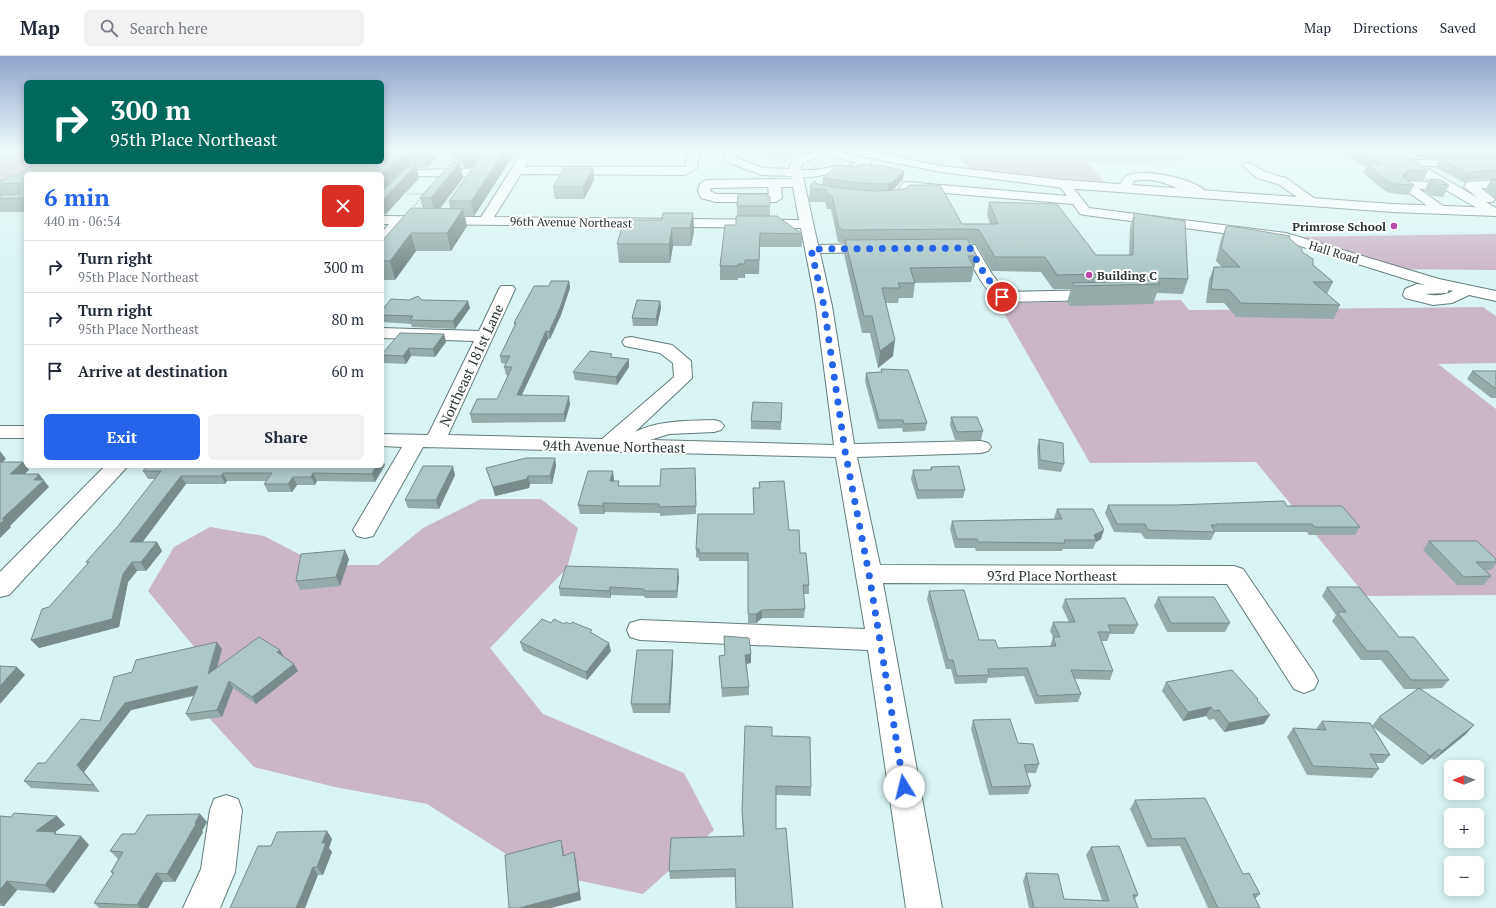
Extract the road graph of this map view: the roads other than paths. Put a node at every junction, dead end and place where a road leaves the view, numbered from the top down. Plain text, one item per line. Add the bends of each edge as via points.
1 (504, 191) edge
2 (704, 191) edge
3 (775, 191) edge
4 (806, 191) edge
5 (904, 191) edge
6 (961, 191) edge
7 (1069, 191) edge
8 (1161, 191) edge
9 (1297, 191) edge
10 (1414, 191) edge
11 (1456, 191) edge
12 (1476, 191) edge
13 (1490, 199) dead end
14 (869, 200) edge
15 (1077, 201) junction
16 (1315, 203) junction
17 (1442, 210) junction
18 (1495, 212) edge
19 (446, 217) junction
20 (384, 220) edge
21 (399, 220) junction
22 (485, 221) junction
23 (527, 222) junction
24 (704, 229) junction
25 (804, 237) junction
26 (384, 239) edge
27 (890, 248) edge
28 (938, 248) edge
29 (507, 289) dead end
30 (1117, 295) edge
31 (1496, 296) edge
32 (384, 333) edge
33 (485, 336) junction
34 (631, 342) dead end
35 (714, 426) dead end
36 (0, 432) edge
37 (24, 432) edge
38 (384, 440) edge
39 (425, 441) junction
40 (616, 446) junction
41 (981, 447) dead end
42 (845, 451) junction
43 (116, 468) edge
44 (365, 530) dead end
45 (869, 574) junction
46 (0, 588) edge
47 (640, 630) dead end
48 (880, 640) junction
49 (1304, 681) dead end
50 (226, 810) dead end
51 (201, 908) edge
52 (924, 908) edge

1 - 22 street
2 - 3 street via 705,195 716,198 776,198
4 - 25 street
5 - 14 street via 901,196
6 - 15 street
7 - 15 street, Hall Road
8 - 16 street
9 - 16 street
10 - 17 street
11 - 18 street
12 - 13 street
15 - 31 street, Hall Road via 1085,211 1286,237 1464,292
16 - 17 street
17 - 18 street
19 - 21 street, 96th Avenue Northeast
19 - 22 street, 96th Avenue Northeast
19 - 23 street via 445,233 509,233
20 - 21 street, 96th Avenue Northeast
21 - 26 street
22 - 23 street, 96th Avenue Northeast
23 - 24 street, 96th Avenue Northeast
24 - 25 street
24 - 25 street, 96th Avenue Northeast
25 - 27 street
25 - 42 street via 824,306
28 - 30 street via 970,248 985,275 1002,297
29 - 33 street, Northeast 181st Lane
32 - 33 street
33 - 39 street, Northeast 181st Lane
34 - 40 street via 666,349 682,361 683,378
35 - 40 street via 669,428 650,432
36 - 37 street
38 - 39 street, 94th Avenue Northeast
39 - 40 street, 94th Avenue Northeast
39 - 44 street, Northeast 181st Lane
40 - 42 street, 94th Avenue Northeast
41 - 42 street, 94th Avenue Northeast
42 - 45 street
43 - 46 street
45 - 48 street
45 - 49 street, 93rd Place Northeast via 1234,576
47 - 48 street
48 - 52 street
50 - 51 street via 218,872

